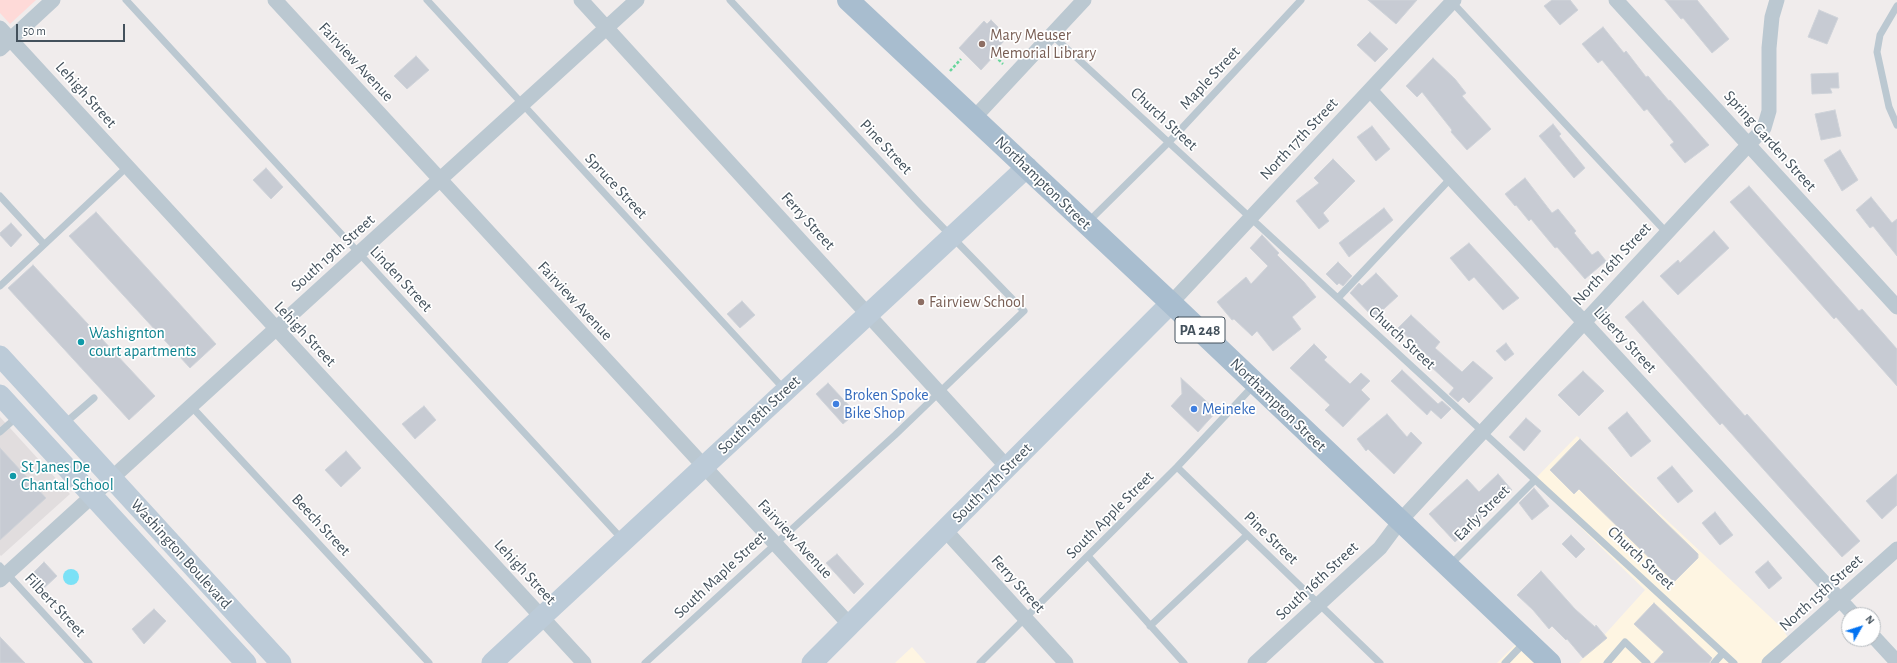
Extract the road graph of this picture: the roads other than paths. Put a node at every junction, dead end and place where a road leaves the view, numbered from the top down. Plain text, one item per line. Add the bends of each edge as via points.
1 (53, 0) edge
2 (126, 0) edge
3 (275, 0) edge
4 (426, 0) edge
5 (581, 0) edge
6 (637, 0) edge
7 (730, 0) edge
8 (848, 0) edge
9 (1084, 0) edge
10 (1301, 0) edge
11 (1616, 0) edge
12 (1776, 0) edge
13 (1453, 1) edge
14 (1897, 6) edge
15 (607, 27) junction
16 (0, 28) edge
17 (1052, 35) junction
18 (5, 44) edge
19 (1370, 90) junction
20 (522, 104) junction
21 (974, 118) junction
22 (1897, 125) edge
23 (1168, 142) junction
24 (1748, 144) junction
25 (128, 167) junction
26 (1027, 167) junction
27 (1451, 178) junction
28 (440, 180) junction
29 (0, 196) edge
30 (1250, 218) junction
31 (1086, 224) junction
32 (1666, 232) junction
33 (953, 236) junction
34 (44, 244) junction
35 (359, 253) junction
36 (0, 286) edge
37 (1338, 298) junction
38 (1171, 303) junction
39 (1897, 307) edge
40 (1024, 311) joint
41 (868, 314) junction
42 (1583, 322) junction
43 (276, 329) junction
44 (0, 356) edge
45 (1256, 383) junction
46 (785, 391) junction
47 (939, 392) junction
48 (0, 395) edge
49 (94, 398) dead end
50 (191, 406) junction
51 (19, 415) junction
52 (63, 425) junction
53 (1483, 431) junction
54 (0, 432) edge
55 (704, 466) junction
56 (1007, 467) junction
57 (1177, 467) junction
58 (112, 478) junction
59 (1535, 480) junction
60 (93, 496) junction
61 (1400, 521) junction
62 (944, 530) junction
63 (1247, 534) junction
64 (623, 541) junction
65 (774, 543) junction
66 (1897, 549) edge
67 (1088, 556) junction
68 (1448, 566) junction
69 (2, 574) edge
70 (1840, 601) junction
71 (1320, 603) junction
72 (1846, 607) edge
73 (542, 616) junction
74 (1025, 618) junction
75 (850, 626) junction
76 (1150, 626) junction
77 (1527, 640) junction
78 (1881, 645) edge
79 (1724, 653) junction
80 (1643, 662) edge
81 (1897, 662) edge
82 (89, 663) edge
83 (246, 663) edge
84 (281, 663) edge
85 (429, 663) edge
86 (492, 663) edge
87 (584, 663) edge
88 (645, 663) edge
89 (812, 663) edge
90 (980, 663) edge
91 (1066, 663) edge
92 (1184, 663) edge
93 (1255, 663) edge
94 (1380, 663) edge
95 (1505, 663) edge
96 (1550, 663) edge
97 (1607, 663) edge
98 (1714, 663) edge
99 (1734, 663) edge
100 (1769, 663) edge

1 - 18 street
2 - 35 lane, Linden Street
3 - 28 street, Fairview Avenue
4 - 20 lane, Spruce Street
5 - 15 street, Ferry Street
6 - 15 street, South 19th Street
7 - 33 lane, Pine Street via 920,204
8 - 21 main road, Northampton Street / PA 248
9 - 17 street
10 - 23 lane, Maple Street
11 - 24 street, Spring Garden Street
12 - 24 street, North 16th Street via 1769,48 1769,111 1764,128
13 - 19 street, North 17th Street
13 - 32 lane
14 - 22 lane via 1880,35 1877,52 1889,107
15 - 20 street, South 19th Street
15 - 41 street, Ferry Street
16 - 18 street, Lehigh Street
17 - 21 street
17 - 23 lane, Church Street
18 - 25 street, Lehigh Street
19 - 27 street, Liberty Street
19 - 30 street, North 17th Street
20 - 28 street, South 19th Street
20 - 46 lane, Spruce Street
21 - 26 main road, Northampton Street / PA 248
23 - 30 lane, Church Street
23 - 31 lane, Maple Street
24 - 32 street, North 16th Street
24 - 39 street, Spring Garden Street
25 - 34 lane
25 - 43 street, Lehigh Street
26 - 31 main road, Northampton Street / PA 248
26 - 33 street, South 18th Street
27 - 37 lane
27 - 42 street, Liberty Street
28 - 35 street, South 19th Street
28 - 55 street, Fairview Avenue
29 - 34 lane
30 - 37 lane, Church Street
30 - 38 street, North 17th Street
31 - 38 main road, Northampton Street / PA 248
32 - 42 street, North 16th Street
33 - 40 lane, Pine Street
33 - 41 street, South 18th Street
34 - 36 lane
35 - 43 street, South 19th Street
35 - 64 lane, Linden Street
37 - 53 lane, Church Street
38 - 45 main road, Northampton Street / PA 248
38 - 56 street, South 17th Street
40 - 47 lane, South Maple Street
41 - 46 street, South 18th Street
41 - 47 street, Ferry Street
42 - 53 street, North 16th Street
42 - 70 street, Liberty Street
43 - 50 street, South 19th Street
43 - 73 street, Lehigh Street
44 - 52 street, Washington Boulevard
45 - 57 lane, South Apple Street
45 - 61 main road, Northampton Street / PA 248
46 - 55 street, South 18th Street
47 - 56 street, Ferry Street
47 - 65 lane, South Maple Street
48 - 51 street, Washington Boulevard
49 - 52 lane
50 - 58 street, South 19th Street
50 - 85 lane, Beech Street
51 - 54 lane
51 - 60 street, Washington Boulevard
52 - 58 street, Washington Boulevard
53 - 59 lane, Church Street
53 - 61 street, North 16th Street
55 - 64 street, South 18th Street
55 - 65 street, Fairview Avenue
56 - 62 street, South 17th Street
57 - 63 lane, Pine Street
57 - 67 lane, South Apple Street
58 - 60 street, South 19th Street
58 - 84 street, Washington Boulevard
59 - 68 lane, Early Street
59 - 79 lane, Church Street
60 - 69 street, South 19th Street
60 - 83 street, Washington Boulevard
61 - 68 main road, Northampton Street / PA 248
61 - 71 street, South 16th Street via 1380,548
62 - 74 street, Ferry Street
62 - 75 street, South 17th Street
63 - 71 lane, Pine Street
63 - 76 lane
64 - 73 street, South 18th Street
65 - 75 street, Fairview Avenue
65 - 88 lane, South Maple Street
66 - 70 street, North 15th Street
67 - 74 lane, South Apple Street
67 - 76 lane
68 - 77 main road, Northampton Street / PA 248
69 - 82 lane, Filbert Street
70 - 72 street, Liberty Street
70 - 100 street, North 15th Street
71 - 93 street, South 16th Street
71 - 94 lane, Pine Street
73 - 86 street, South 18th Street
73 - 87 street, Lehigh Street
74 - 90 lane, South Apple Street
74 - 91 street, Ferry Street
75 - 89 street, South 17th Street
76 - 92 lane
77 - 95 lane
77 - 96 main road, Northampton Street / PA 248
78 - 81 street
79 - 98 lane
79 - 99 lane, Church Street
80 - 97 lane via 1625,642

